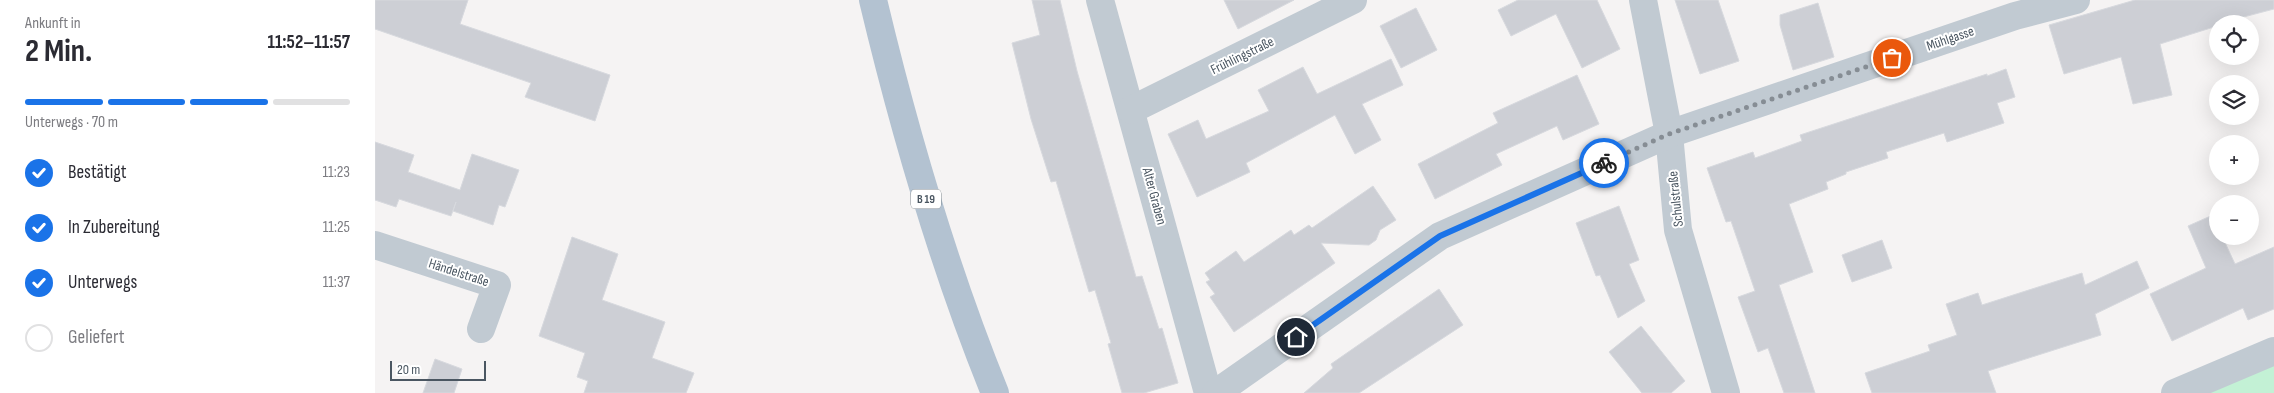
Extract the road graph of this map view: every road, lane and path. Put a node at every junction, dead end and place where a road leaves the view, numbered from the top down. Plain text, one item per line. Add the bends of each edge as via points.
1 (873, 0) edge
2 (1100, 0) edge
3 (1353, 0) edge
4 (1643, 0) edge
5 (2076, 0) edge
6 (1131, 110) junction
7 (1669, 134) junction
8 (375, 245) edge
9 (481, 329) dead end
10 (2274, 352) edge
11 (995, 393) edge
12 (1208, 393) edge
13 (1216, 393) edge
14 (1726, 393) edge
15 (2175, 393) edge

1 - 11 main road, B 19 via 901,115 936,233
2 - 6 street, Alter Graben
3 - 6 street, Frühlingstraße
4 - 7 street, Schulstraße
5 - 7 street, Mühlgasse via 2015,16
6 - 12 street, Alter Graben
7 - 13 street, Mühlgasse via 1440,236
7 - 14 street, Schulstraße via 1678,230
8 - 9 street, Händelstraße via 497,285
10 - 15 street

